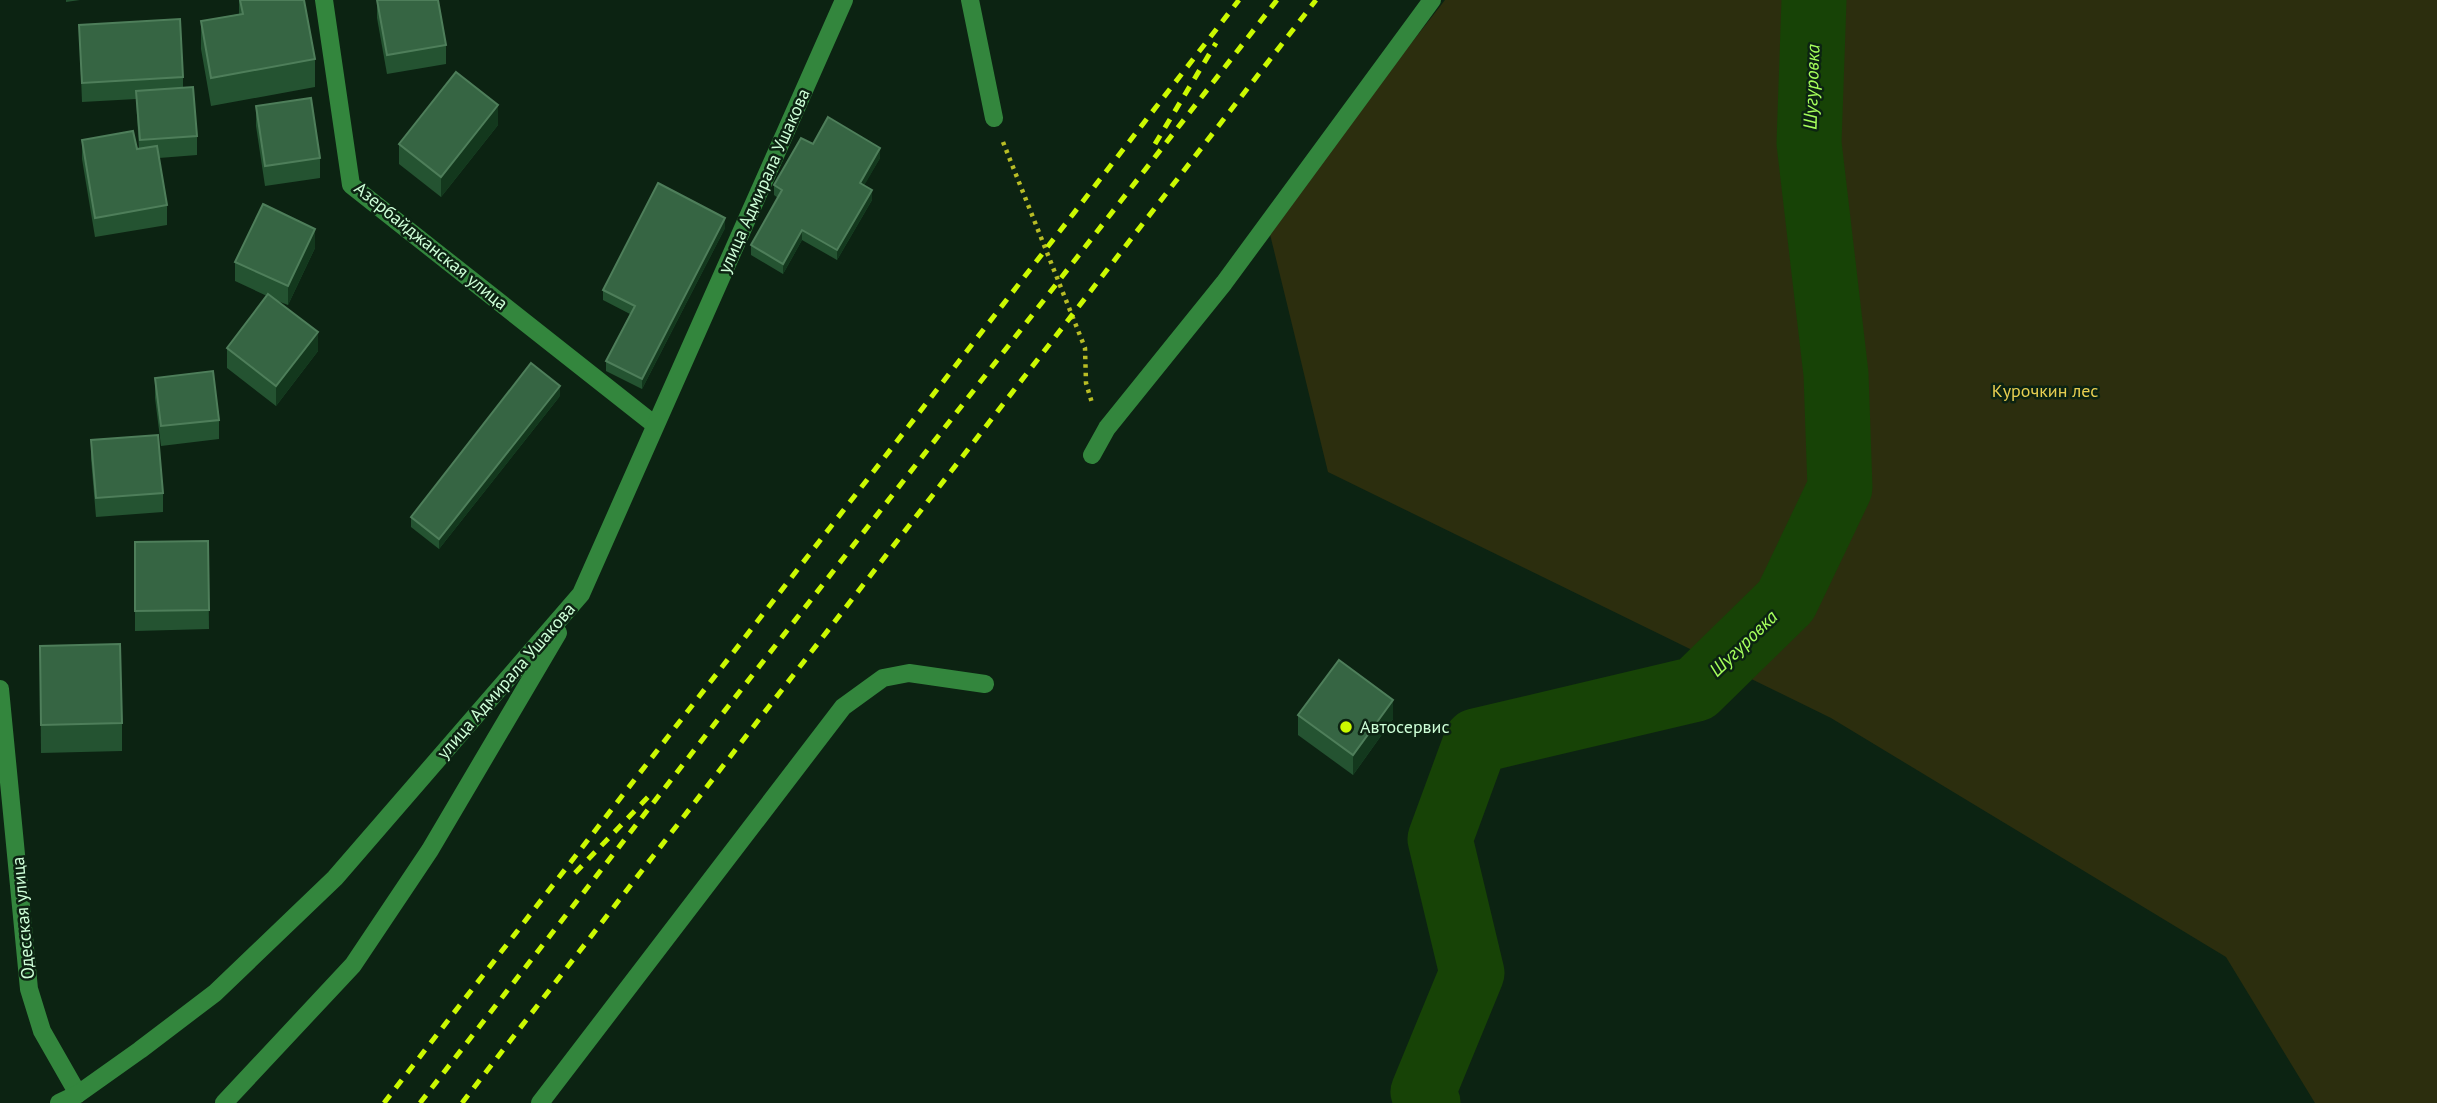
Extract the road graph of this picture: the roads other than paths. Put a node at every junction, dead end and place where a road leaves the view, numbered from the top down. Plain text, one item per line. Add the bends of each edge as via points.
1 (324, 0) edge
2 (844, 0) edge
3 (970, 0) edge
4 (1432, 0) edge
5 (994, 118) road end
6 (655, 425) junction
7 (1092, 454) dead end
8 (581, 594) junction
9 (985, 684) dead end
10 (0, 689) edge
11 (78, 1094) junction
12 (60, 1103) edge
13 (224, 1103) edge
14 (540, 1103) edge

1 - 6 street, Азербайджанская улица via 351,185
2 - 6 street, улица Адмирала Ушакова
3 - 5 street
4 - 7 street via 1224,283 1107,428
6 - 8 street, улица Адмирала Ушакова
8 - 11 street, улица Адмирала Ушакова via 335,877 215,993
8 - 13 street via 430,850 353,965
9 - 14 street via 909,673 883,678 843,707
10 - 11 street, Одесская улица via 29,989 42,1031
11 - 12 street, улица Адмирала Ушакова

